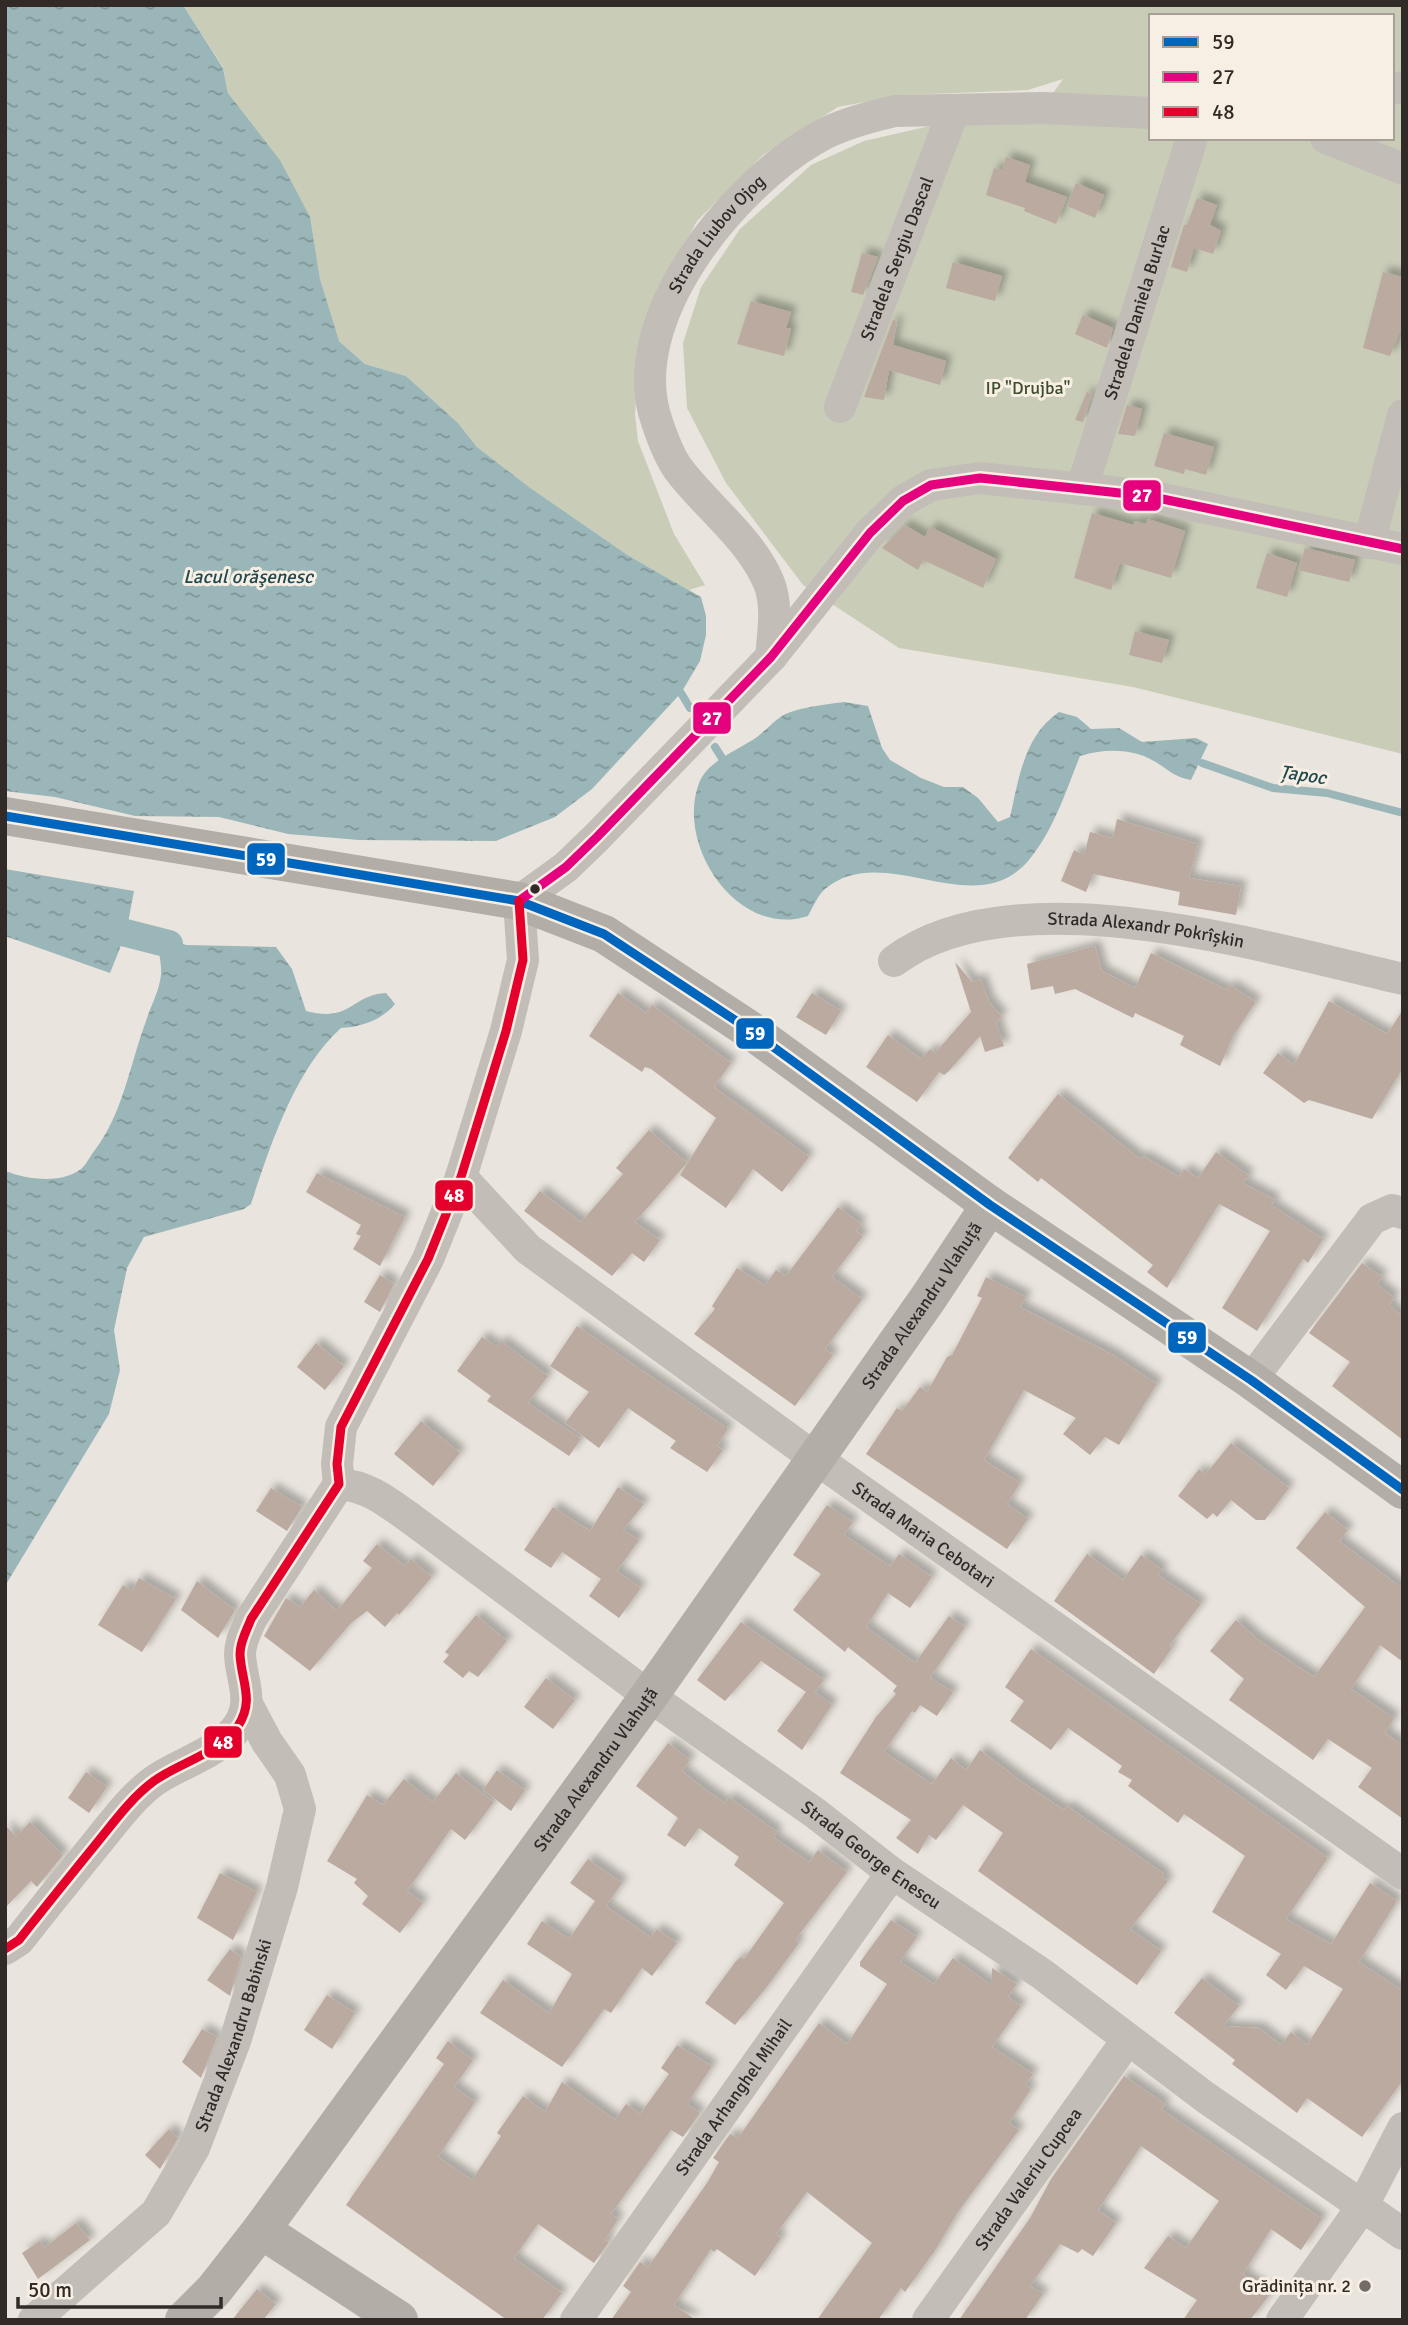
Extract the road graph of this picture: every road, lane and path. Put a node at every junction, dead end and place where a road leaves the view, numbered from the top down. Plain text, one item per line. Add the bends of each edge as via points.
1 (954, 110) junction
2 (1149, 113) edge
3 (1191, 140) edge
4 (1331, 140) edge
5 (1403, 169) edge
6 (840, 407) dead end
7 (1403, 415) edge
8 (1082, 488) junction
9 (1369, 543) junction
10 (1403, 549) edge
11 (771, 657) junction
12 (5, 816) edge
13 (519, 901) junction
14 (894, 961) dead end
15 (1403, 979) edge
16 (461, 1177) junction
17 (990, 1205) junction
18 (1403, 1213) edge
19 (1251, 1380) junction
20 (815, 1458) junction
21 (339, 1484) junction
22 (1403, 1490) edge
23 (649, 1696) junction
24 (247, 1704) junction
25 (891, 1872) junction
26 (1403, 1874) edge
27 (5, 1948) edge
28 (1128, 2039) junction
29 (1403, 2128) edge
30 (1362, 2207) junction
31 (261, 2230) junction
32 (1403, 2234) edge
33 (34, 2320) edge
34 (184, 2320) edge
35 (399, 2320) edge
36 (576, 2320) edge
37 (928, 2320) edge
38 (1283, 2320) edge

1 - 2 street, Strada Liubov Ojog
1 - 6 street, Stradela Sergiu Dascal
1 - 11 street, Strada Liubov Ojog via 872,116 817,138 786,157 721,218 662,316 648,362 656,420 677,468 746,547 769,583 774,623
3 - 8 street, Stradela Daniela Burlac
4 - 5 street
7 - 9 street
8 - 9 street via 1227,511
8 - 11 street via 980,478 932,485 903,501 870,533
9 - 10 street
11 - 13 street via 566,867
12 - 13 street
13 - 16 street via 523,960
13 - 17 street via 604,934 750,1030
14 - 15 street, Strada Alexandr Pokrîșkin via 953,931 979,924 1045,919 1134,925 1249,942
16 - 20 street, Strada Maria Cebotari via 528,1250
16 - 21 street via 428,1259 341,1427
17 - 19 street
17 - 20 street, Strada Аlexandru Vlahuță
18 - 19 street via 1392,1210 1372,1219
19 - 22 street
20 - 23 street, Strada Аlexandru Vlahuță
20 - 26 street, Strada Maria Cebotari
21 - 23 street, Strada George Enescu via 372,1492
21 - 24 street, Strada Alexandru Babinski via 251,1619 240,1655
23 - 25 street, Strada George Enescu
23 - 31 street, Strada Аlexandru Vlahuță
24 - 27 street via 229,1736 155,1780 130,1803 19,1940
24 - 33 street, Strada Alexandru Babinski via 290,1775 300,1809 282,1887 234,2041 194,2148 156,2213
25 - 28 street, Strada George Enescu via 1042,1974
25 - 36 street, Strada Arhanghel Mihail
28 - 30 street, Strada George Enescu
28 - 37 street, Strada Valeriu Cupcea
29 - 30 street
30 - 32 street, Strada George Enescu
30 - 38 street
31 - 34 street, Strada Аlexandru Vlahuță
31 - 35 street

